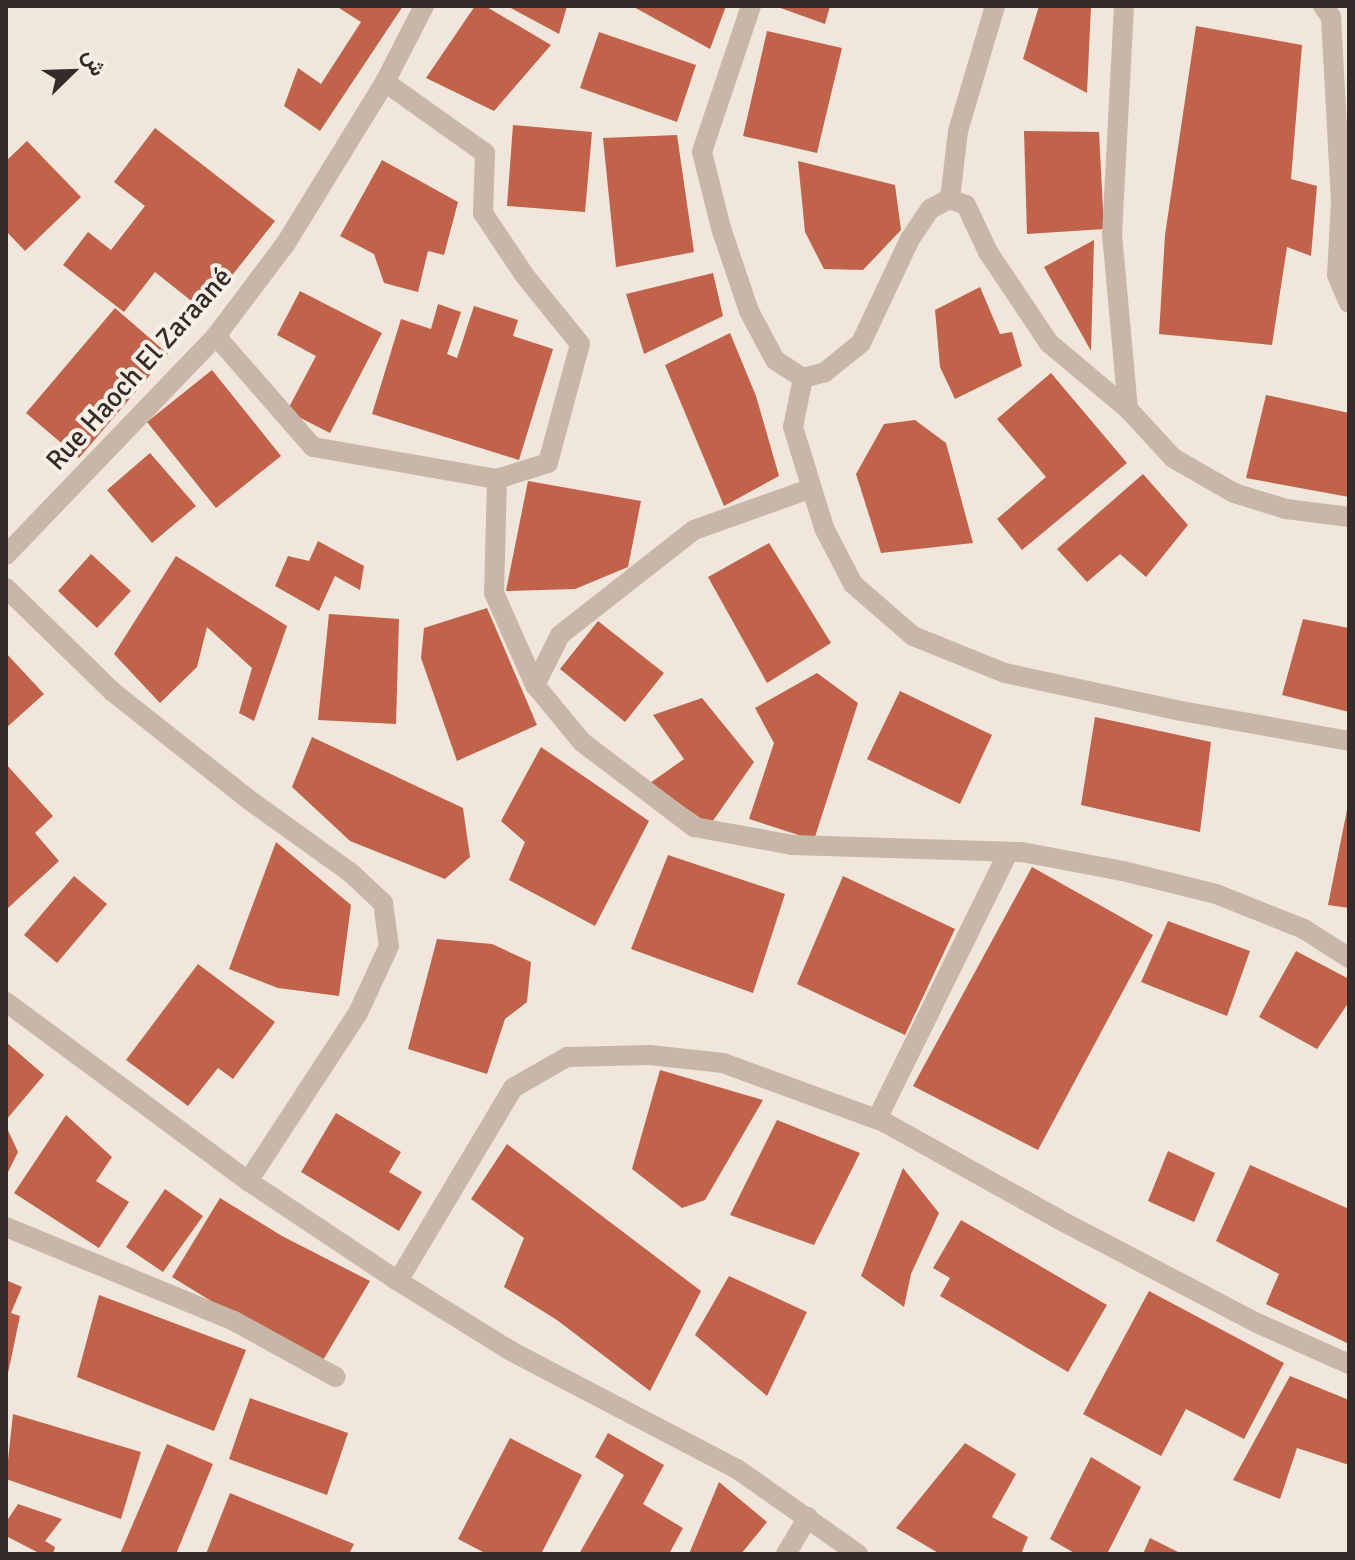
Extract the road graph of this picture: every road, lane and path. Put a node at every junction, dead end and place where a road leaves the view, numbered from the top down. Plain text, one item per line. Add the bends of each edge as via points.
1 (424, 6) edge
2 (751, 6) edge
3 (995, 6) edge
4 (1124, 6) edge
5 (1323, 6) edge
6 (385, 82) junction
7 (950, 199) junction
8 (1349, 303) edge
9 (216, 336) junction
10 (803, 378) junction
11 (1128, 409) junction
12 (497, 479) junction
13 (812, 488) junction
14 (1349, 517) edge
15 (6, 555) edge
16 (6, 588) edge
17 (535, 685) junction
18 (1349, 741) edge
19 (1008, 853) junction
20 (1349, 958) edge
21 (6, 1002) edge
22 (877, 1119) junction
23 (248, 1181) junction
24 (6, 1227) edge
25 (398, 1281) junction
26 (1349, 1364) edge
27 (336, 1377) dead end
28 (808, 1517) junction
29 (786, 1554) edge
30 (858, 1554) edge

1 - 6 street, Rue Haoch El Zaraané
2 - 10 street via 702,152 749,311 775,360
3 - 7 street via 958,131
4 - 11 street via 1112,234
5 - 8 street via 1331,17 1339,156 1337,275
6 - 9 street, Rue Haoch El Zaraané via 286,243
6 - 12 street via 485,153 483,213 580,344 548,463
7 - 10 street via 930,209 910,239 861,343 825,372
7 - 11 street via 966,205 988,252 1049,343
9 - 12 street via 313,447
9 - 15 street, Rue Haoch El Zaraané
10 - 13 street via 793,427
11 - 14 street via 1173,458 1234,493 1286,509
12 - 17 street via 494,593
13 - 17 street via 694,530 560,635
13 - 18 street via 824,528 853,584 913,636 1005,673
16 - 23 street via 113,692 383,903 389,946 358,1013
17 - 19 street via 582,742 694,827 793,845
19 - 20 street via 1123,871 1216,894 1304,929
19 - 22 street
21 - 23 street
22 - 25 street via 723,1063 650,1055 567,1057 513,1088
22 - 26 street via 1244,1316
23 - 25 street
24 - 27 street via 234,1321
25 - 28 street via 511,1351 737,1469
28 - 29 street
28 - 30 street

